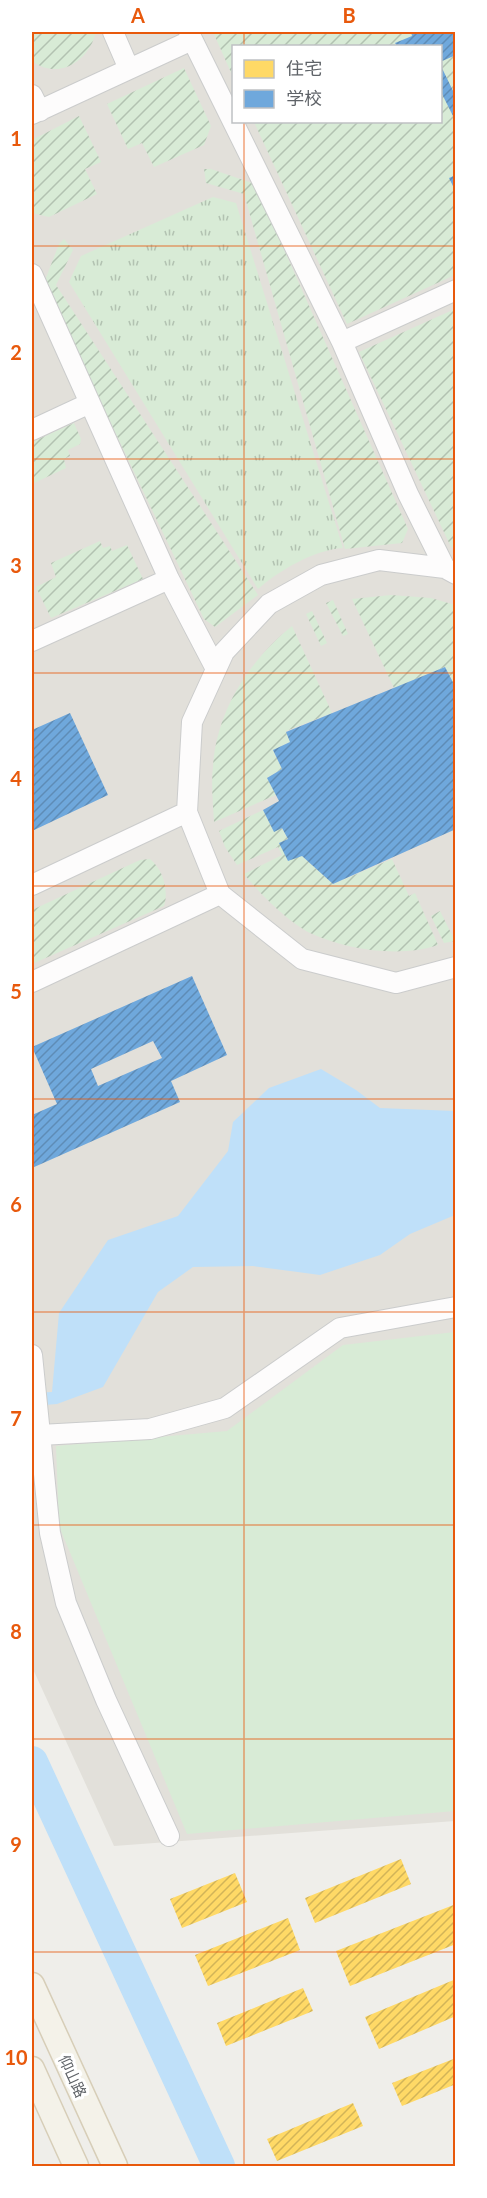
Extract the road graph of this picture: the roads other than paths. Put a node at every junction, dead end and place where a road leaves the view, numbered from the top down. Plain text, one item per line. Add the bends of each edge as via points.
1 (113, 32) edge
2 (190, 33) edge
3 (129, 69) junction
4 (34, 106) edge
5 (232, 118) edge
6 (234, 123) edge
7 (32, 274) edge
8 (456, 290) edge
9 (342, 342) junction
10 (90, 404) junction
11 (32, 430) edge
12 (450, 571) edge
13 (169, 579) junction
14 (32, 641) edge
15 (216, 669) junction
16 (187, 812) junction
17 (32, 885) edge
18 (220, 894) junction
19 (456, 967) edge
20 (32, 982) edge
21 (456, 1307) edge
22 (32, 1355) edge
23 (40, 1435) junction
24 (169, 1836) dead end
25 (32, 1985) edge
26 (32, 2069) edge
27 (76, 2166) edge
28 (115, 2166) edge

1 - 3 street
2 - 3 street via 192,40
2 - 5 street
3 - 4 street
6 - 9 street
7 - 10 street
8 - 9 street
9 - 12 street via 408,494
10 - 11 street
10 - 13 street
12 - 15 street via 379,560 321,575 269,604 224,652
13 - 14 street
13 - 15 street
15 - 16 street via 192,722
16 - 17 street
16 - 18 street
18 - 19 street via 302,959 396,983
18 - 20 street
21 - 23 street via 340,1328 225,1408 150,1429
22 - 23 street
23 - 24 street via 50,1533 66,1603
25 - 28 main road, 仰山路
26 - 27 main road

